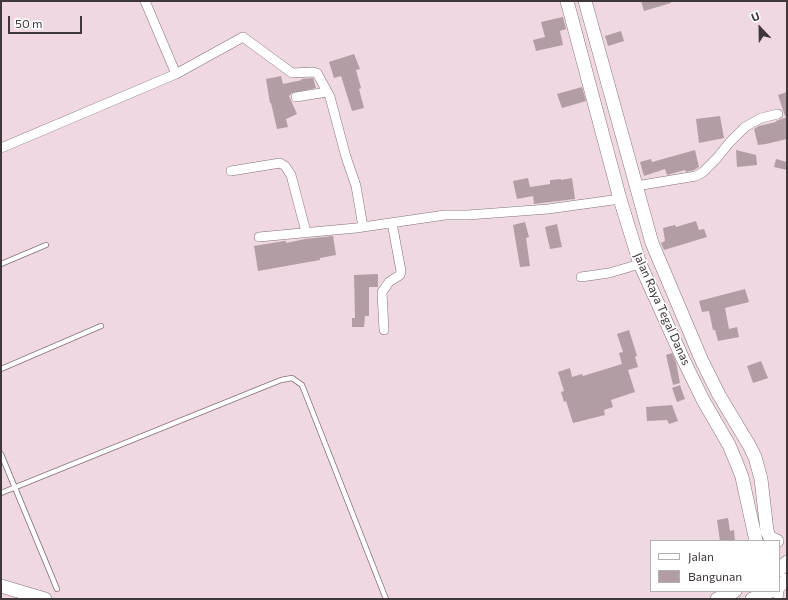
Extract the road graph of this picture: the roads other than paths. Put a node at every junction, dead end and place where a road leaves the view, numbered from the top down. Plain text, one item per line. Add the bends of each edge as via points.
1 (145, 1) edge
2 (566, 1) edge
3 (585, 1) edge
4 (596, 44) junction
5 (579, 48) junction
6 (176, 74) junction
7 (328, 92) junction
8 (296, 97) dead end
9 (778, 114) dead end
10 (1, 148) edge
11 (231, 171) dead end
12 (636, 186) junction
13 (620, 199) junction
14 (392, 223) junction
15 (363, 227) junction
16 (648, 230) junction
17 (306, 232) junction
18 (630, 235) junction
19 (259, 237) dead end
20 (46, 245) dead end
21 (1, 264) edge
22 (640, 264) junction
23 (581, 277) dead end
24 (101, 326) dead end
25 (384, 330) dead end
26 (1, 369) edge
27 (1, 454) edge
28 (15, 488) junction
29 (1, 493) edge
30 (787, 538) edge
31 (756, 540) edge
32 (774, 540) edge
33 (1, 586) edge
34 (57, 589) dead end
35 (733, 592) edge
36 (771, 592) edge
37 (45, 599) edge
38 (386, 599) edge
39 (716, 599) edge
40 (752, 599) edge

1 - 6 street
2 - 5 street, Jalan Raya Tegal Danas
3 - 4 street, Jalan Raya Tegal Danas
4 - 5 street
4 - 12 street, Jalan Raya Tegal Danas
5 - 13 street, Jalan Raya Tegal Danas
6 - 7 street via 243,37 292,73 317,73
6 - 10 street
7 - 8 street
7 - 15 street via 356,186
9 - 12 street via 761,118 745,127 718,158 696,176
11 - 17 street via 280,163 285,166 291,175
12 - 16 street, Jalan Raya Tegal Danas
13 - 14 street via 548,209 445,215
13 - 18 street, Jalan Raya Tegal Danas
14 - 15 street
14 - 25 street via 401,271 382,292
15 - 17 street
16 - 18 street
16 - 32 street, Jalan Raya Tegal Danas via 702,360 755,457 761,479 768,531
17 - 19 street
18 - 22 street, Jalan Raya Tegal Danas
20 - 21 lane
22 - 23 street via 609,273
22 - 31 street, Jalan Raya Tegal Danas via 683,359 737,464
24 - 26 lane
27 - 28 lane
28 - 29 lane
28 - 34 lane
28 - 38 lane via 281,380 292,378 302,385
30 - 32 street, Jalan Raya Tegal Danas
33 - 37 street
35 - 39 street
36 - 40 street

